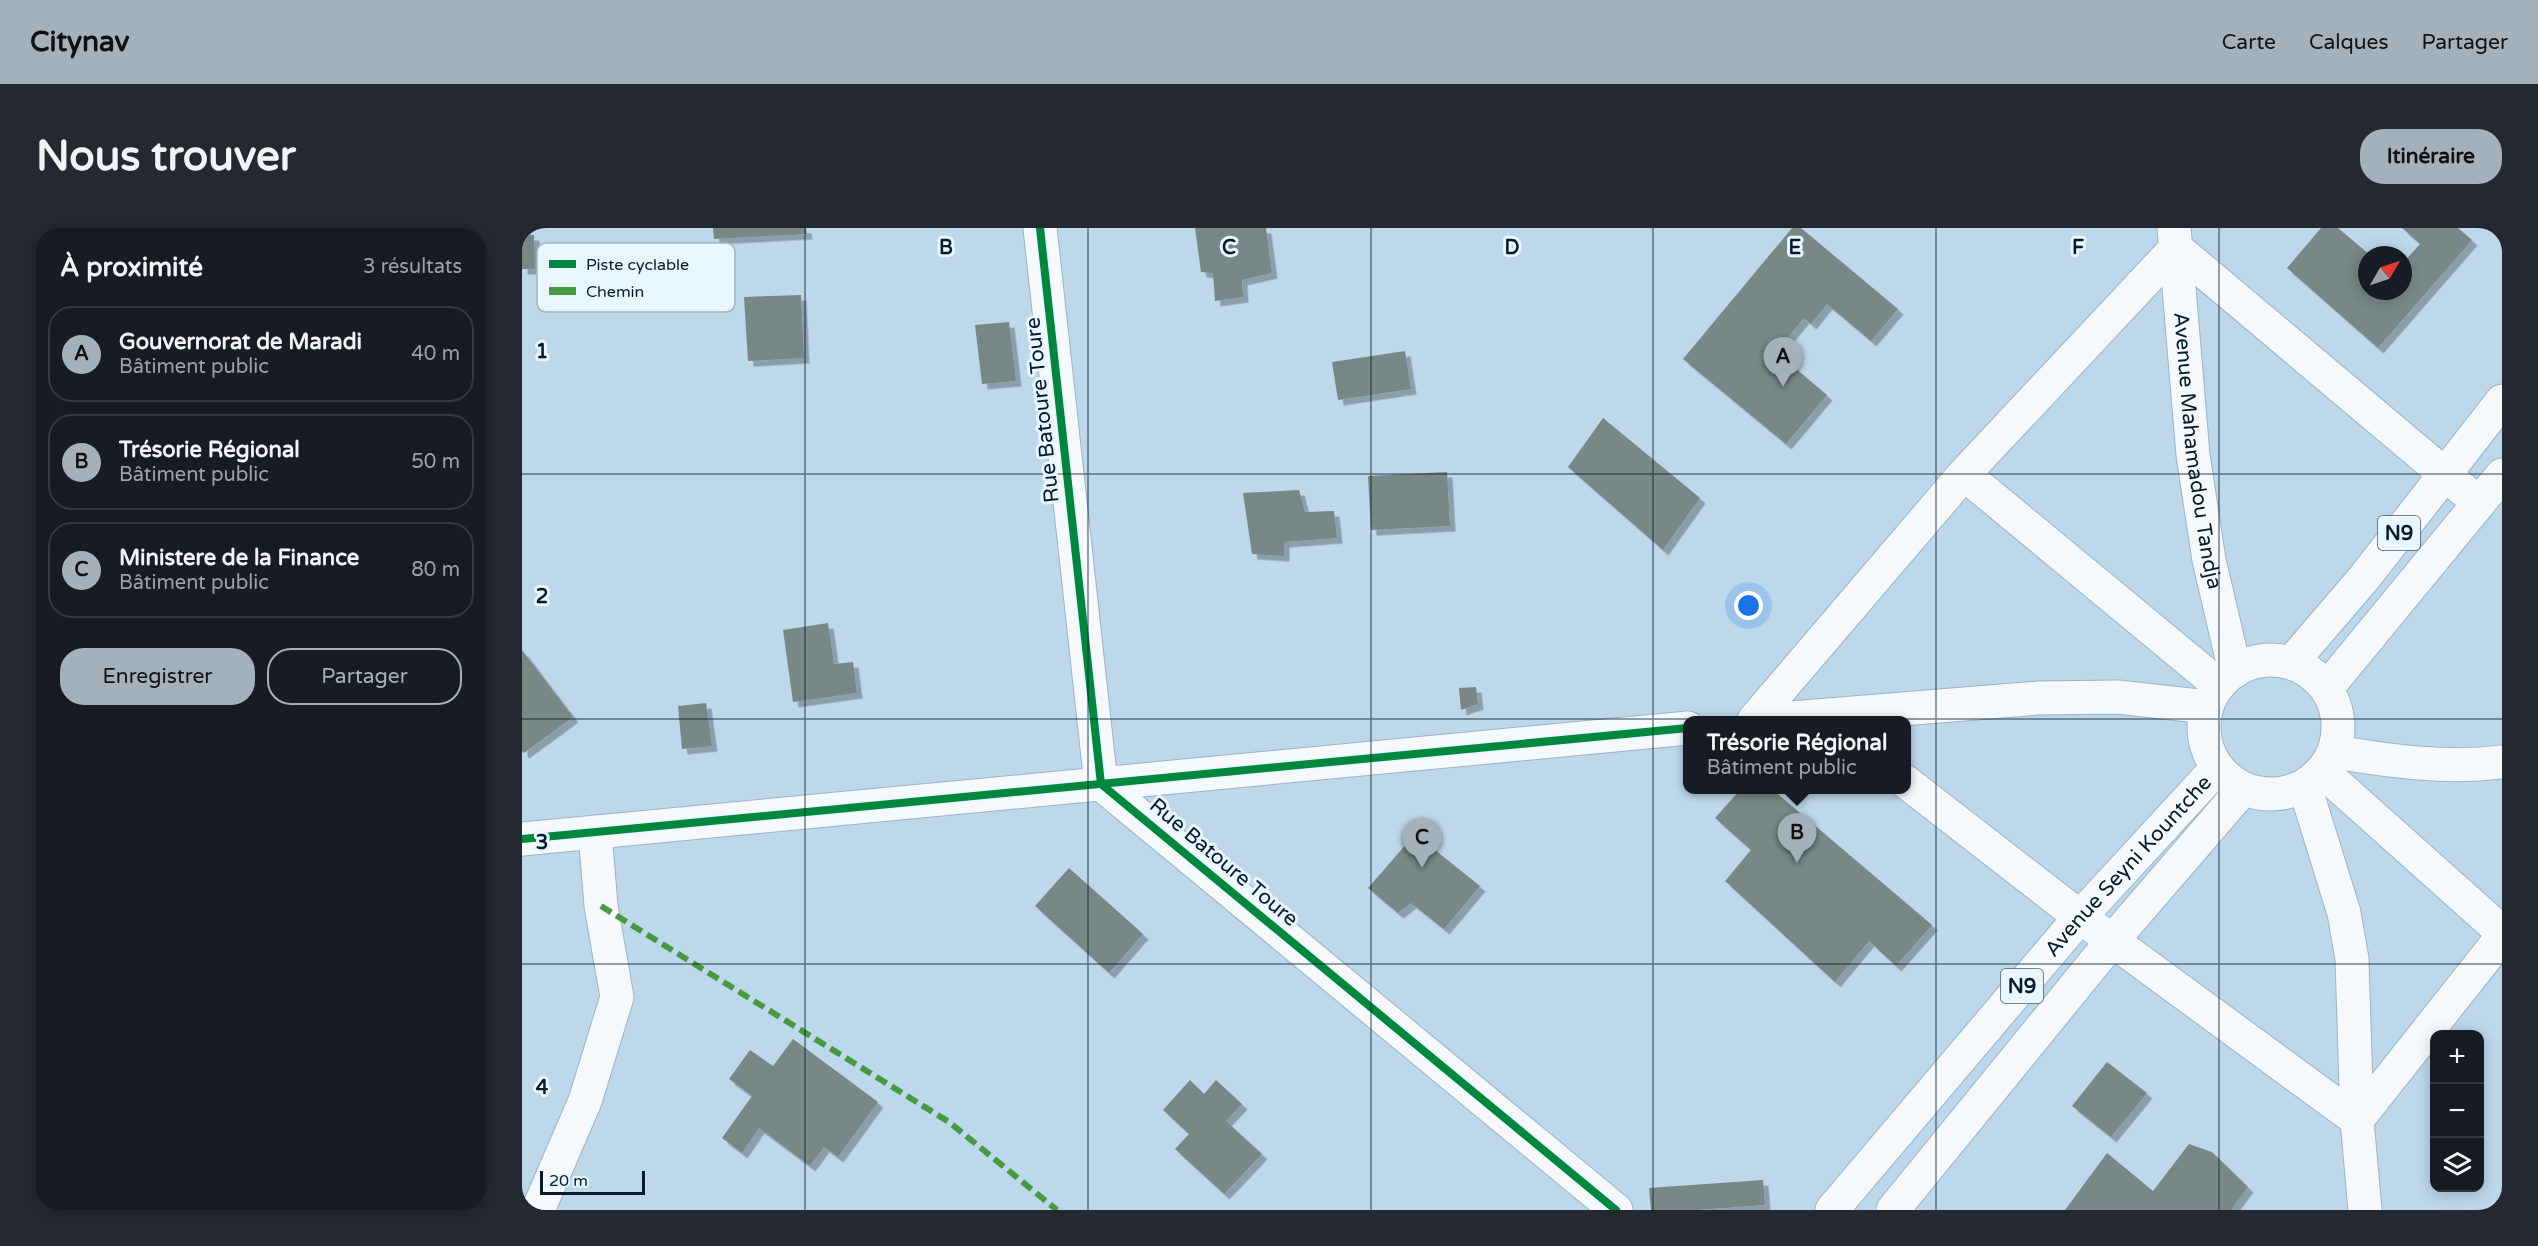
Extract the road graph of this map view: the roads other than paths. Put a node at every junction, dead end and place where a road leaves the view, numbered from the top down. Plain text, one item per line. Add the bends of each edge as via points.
1 (1040, 228) edge
2 (2175, 238) edge
3 (2502, 401) edge
4 (1964, 474) junction
5 (2444, 474) junction
6 (2502, 475) edge
7 (2479, 503) junction
8 (2292, 662) junction
9 (2220, 688) junction
10 (2326, 688) junction
11 (1757, 716) edge
12 (1846, 716) edge
13 (1683, 728) edge
14 (2502, 762) edge
15 (2217, 768) junction
16 (2321, 770) junction
17 (1101, 784) junction
18 (1911, 786) edge
19 (2243, 789) junction
20 (595, 832) junction
21 (522, 839) edge
22 (2080, 917) junction
23 (2502, 935) edge
24 (2112, 941) junction
25 (2357, 1120) junction
26 (1905, 1124) junction
27 (1939, 1153) junction
28 (538, 1210) edge
29 (1616, 1210) edge
30 (1832, 1210) edge
31 (1893, 1210) edge
32 (2365, 1210) edge

1 - 17 main road, Rue Batoure Toure
2 - 4 main road
2 - 5 main road
2 - 9 main road, Avenue Mahamadou Tandja via 2193,455 2209,560
3 - 5 main road, N9
4 - 9 main road
4 - 11 main road
5 - 7 main road
5 - 8 main road, N9 via 2364,578
6 - 7 main road, N9
7 - 10 main road, N9
8 - 9 main road via 2262,660
8 - 10 main road via 2314,675
9 - 12 main road via 2118,697 2039,698
9 - 15 main road via 2204,733
10 - 16 main road via 2335,705 2339,728
13 - 17 main road
14 - 16 main road
15 - 19 main road
15 - 22 main road, Avenue Seyni Kountche / N9
16 - 19 main road via 2283,795
16 - 23 main road
16 - 25 main road via 2350,947
17 - 20 main road
17 - 29 main road, Rue Batoure Toure
18 - 22 main road
19 - 24 main road, Avenue Seyni Kountche / N9
20 - 21 main road
20 - 28 main road via 601,906 617,997 585,1101
22 - 24 main road
22 - 26 main road, Avenue Seyni Kountche / N9
23 - 25 main road
24 - 25 main road
24 - 27 main road, Avenue Seyni Kountche / N9
25 - 32 main road
26 - 27 main road
26 - 30 main road, Avenue Seyni Kountche / N9
27 - 31 main road, Avenue Seyni Kountche / N9

